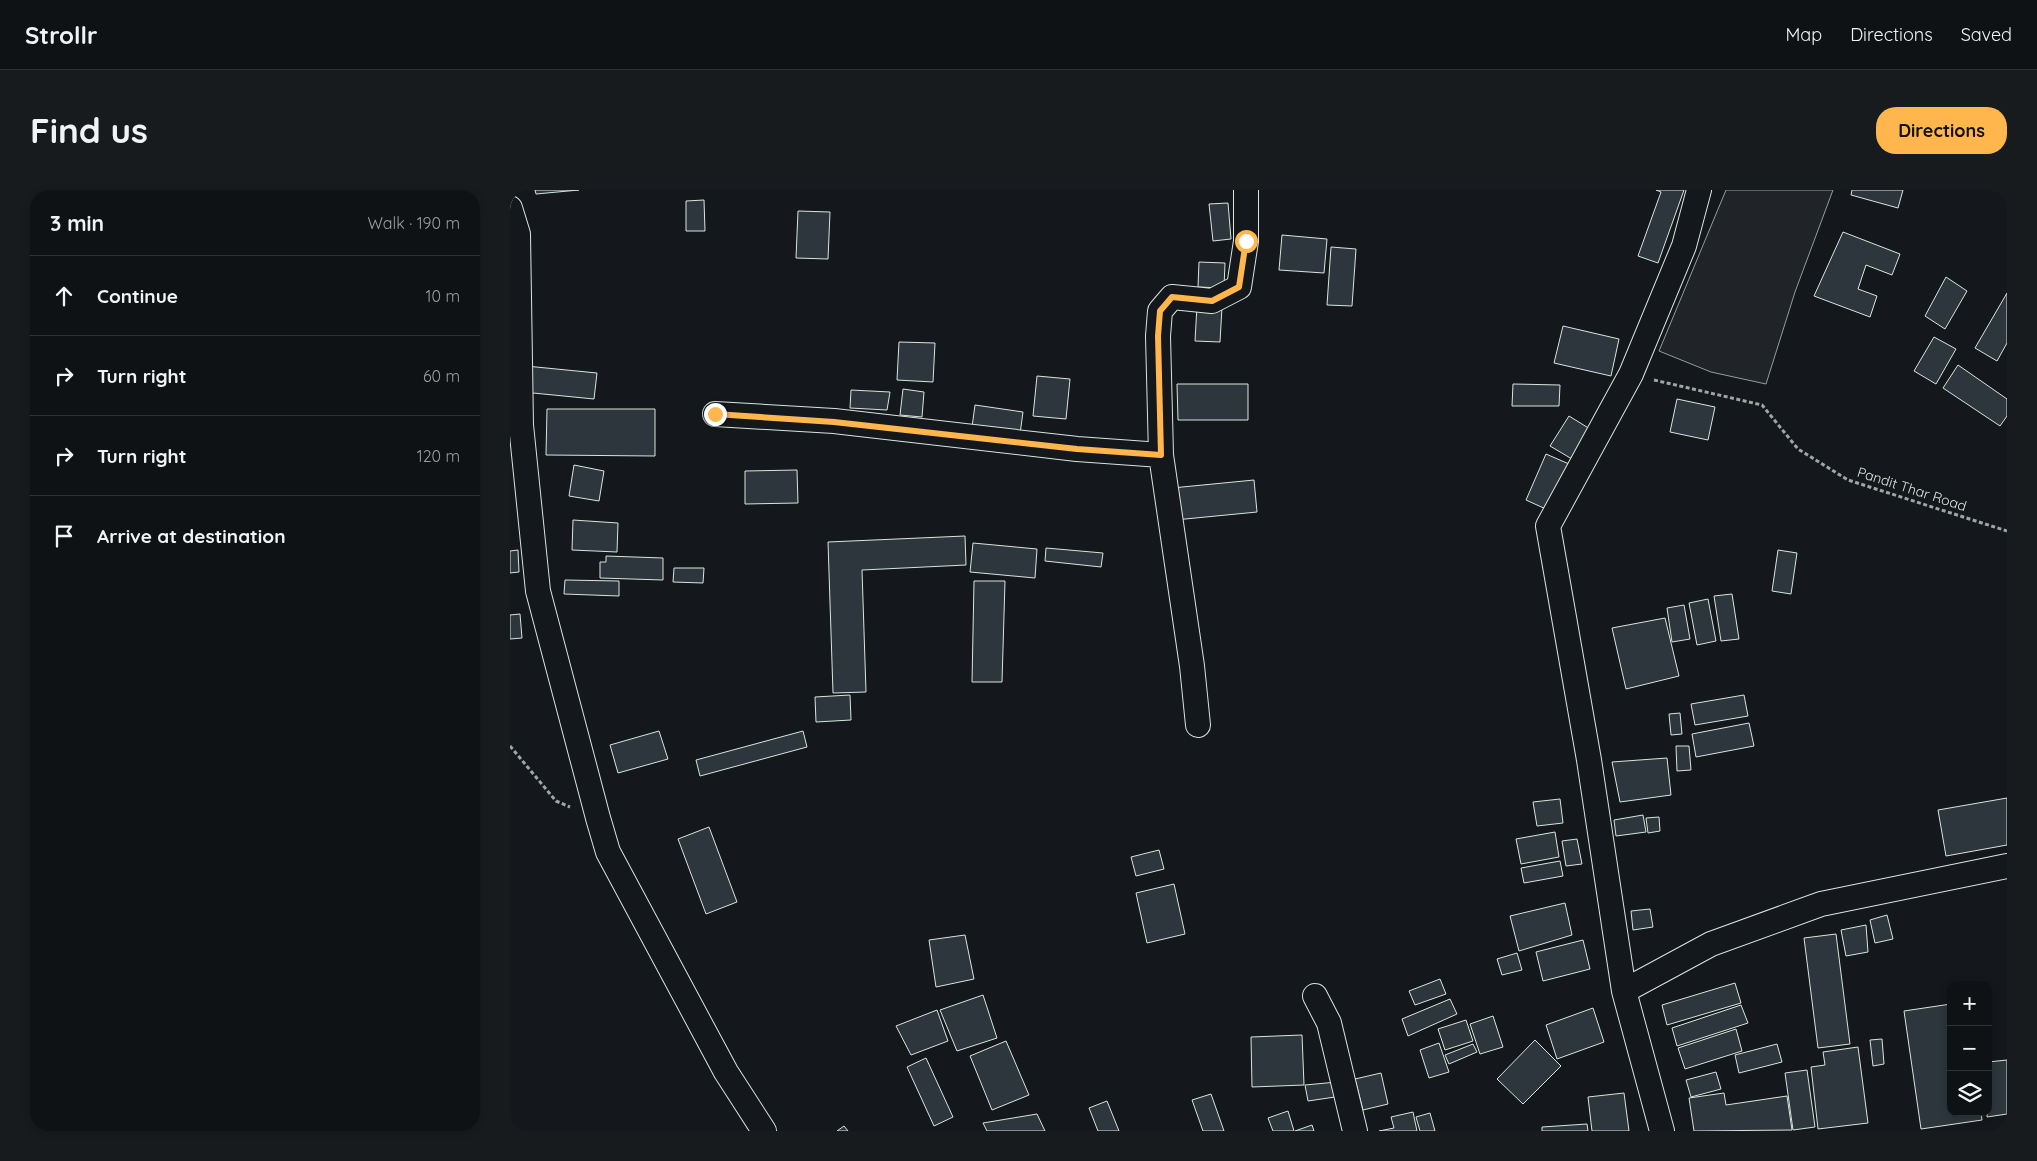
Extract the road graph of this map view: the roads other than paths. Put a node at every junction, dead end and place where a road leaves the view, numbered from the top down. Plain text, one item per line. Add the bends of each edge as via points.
1 (1246, 190) edge
2 (1700, 190) edge
3 (510, 208) edge
4 (715, 414) dead end
5 (1161, 455) junction
6 (1198, 725) dead end
7 (2007, 866) edge
8 (1624, 991) junction
9 (1315, 996) dead end
10 (764, 1131) edge
11 (1355, 1131) edge
12 (1662, 1131) edge

1 - 5 street via 1246,241 1239,287 1212,301 1172,297 1160,311
2 - 8 street via 1684,246 1631,374 1548,526 1589,760
3 - 10 street via 518,234 521,425 538,591 598,818 608,852 726,1072
4 - 5 street via 834,422
5 - 6 street
7 - 8 street via 1821,904 1711,944
8 - 12 street
9 - 11 street via 1329,1023

